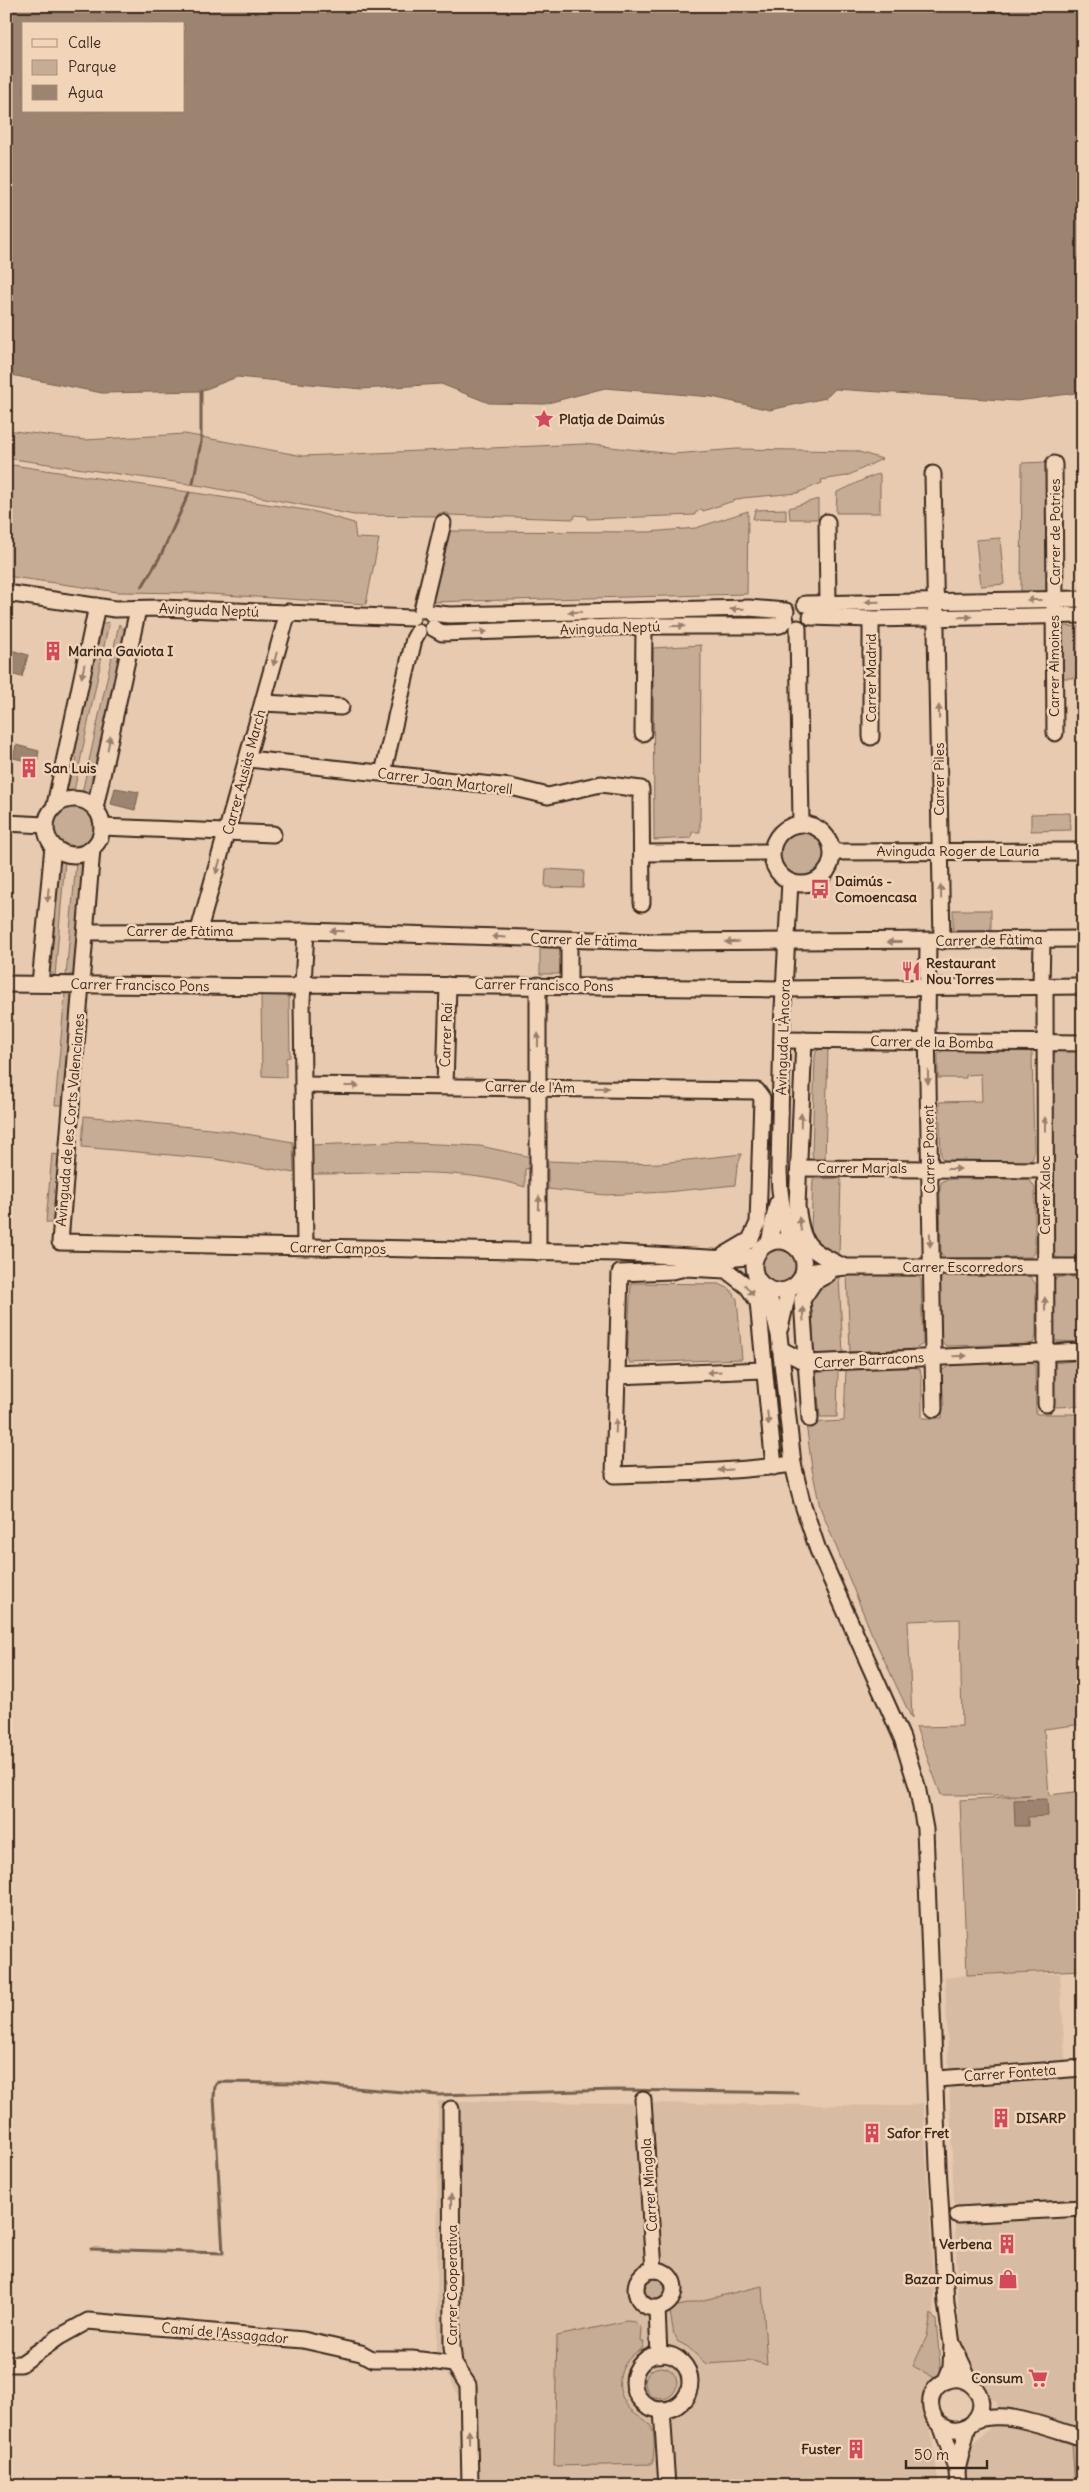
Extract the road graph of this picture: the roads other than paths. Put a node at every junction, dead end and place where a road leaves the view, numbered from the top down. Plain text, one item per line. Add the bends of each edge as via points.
1 (1054, 464) dead end
2 (933, 474) dead end
3 (827, 522) dead end
4 (443, 523) dead end
5 (6, 593) edge
6 (1083, 599) edge
7 (937, 600) junction
8 (1055, 600) junction
9 (828, 604) junction
10 (96, 606) junction
11 (138, 609) junction
12 (808, 610) junction
13 (288, 612) junction
14 (1083, 615) edge
15 (1054, 616) junction
16 (937, 618) junction
17 (871, 619) junction
18 (423, 620) junction
19 (790, 620) junction
20 (644, 626) junction
21 (263, 703) junction
22 (341, 707) dead end
23 (643, 733) dead end
24 (1054, 733) dead end
25 (872, 737) dead end
26 (248, 759) junction
27 (383, 773) junction
28 (55, 805) junction
29 (95, 808) junction
30 (6, 823) edge
31 (802, 823) junction
32 (45, 825) junction
33 (102, 827) junction
34 (228, 833) junction
35 (273, 834) dead end
36 (53, 846) junction
37 (92, 849) junction
38 (940, 851) junction
39 (1083, 851) edge
40 (772, 852) junction
41 (833, 852) junction
42 (642, 853) junction
43 (790, 882) junction
44 (642, 903) dead end
45 (199, 930) junction
46 (306, 930) junction
47 (86, 932) junction
48 (1083, 939) edge
49 (569, 940) junction
50 (1042, 940) junction
51 (786, 941) junction
52 (935, 941) junction
53 (6, 984) edge
54 (40, 984) junction
55 (81, 984) junction
56 (302, 984) junction
57 (448, 984) junction
58 (538, 985) junction
59 (569, 986) junction
60 (1043, 986) junction
61 (1083, 986) edge
62 (929, 987) junction
63 (784, 988) junction
64 (782, 1040) junction
65 (804, 1040) junction
66 (928, 1042) junction
67 (1083, 1043) edge
68 (1045, 1044) junction
69 (303, 1085) junction
70 (445, 1086) junction
71 (537, 1087) junction
72 (800, 1168) junction
73 (929, 1169) junction
74 (1045, 1170) junction
75 (779, 1192) junction
76 (60, 1242) joint
77 (769, 1243) junction
78 (791, 1244) junction
79 (304, 1247) junction
80 (538, 1252) junction
81 (617, 1253) junction
82 (802, 1255) junction
83 (756, 1256) junction
84 (723, 1264) junction
85 (931, 1266) junction
86 (844, 1267) junction
87 (1044, 1267) junction
88 (1083, 1267) edge
89 (686, 1268) junction
90 (754, 1272) junction
91 (794, 1285) junction
92 (767, 1288) junction
93 (779, 1342) junction
94 (1083, 1351) edge
95 (1046, 1353) junction
96 (932, 1357) junction
97 (806, 1363) junction
98 (763, 1370) junction
99 (617, 1376) junction
100 (1046, 1404) dead end
101 (934, 1408) dead end
102 (810, 1419) dead end
103 (793, 1464) junction
104 (774, 1467) junction
105 (1083, 2068) edge
106 (936, 2079) junction
107 (643, 2100) dead end
108 (451, 2109) dead end
109 (1083, 2208) edge
110 (958, 2215) dead end
111 (654, 2270) junction
112 (657, 2309) junction
113 (952, 2344) junction
114 (659, 2354) junction
115 (6, 2364) edge
116 (454, 2364) junction
117 (946, 2380) junction
118 (976, 2389) junction
119 (662, 2410) junction
120 (1012, 2418) junction
121 (971, 2424) junction
122 (941, 2425) junction
123 (1083, 2438) edge
124 (957, 2478) edge
125 (470, 2486) edge
126 (667, 2486) edge

1 - 8 street, Carrer de Potries
2 - 7 street, Carrer Piles
3 - 9 street
4 - 18 street
5 - 10 street, Avinguda Neptú
6 - 8 street
8 -> 7 street
7 -> 9 street
7 - 16 street, Carrer Piles
8 - 15 street, Carrer Almoines
9 - 12 street
10 - 11 street, Avinguda Neptú
10 -> 28 street
11 - 13 street, Avinguda Neptú
29 -> 11 street
12 - 17 street
12 - 19 street via 806,625
12 - 19 street via 794,602
13 - 18 street, Avinguda Neptú
13 -> 21 street, Carrer Ausiàs March
14 - 15 street
16 -> 15 street
15 - 24 street, Carrer Almoines
16 - 17 street
38 -> 16 street, Carrer Piles
17 - 25 street, Carrer Madrid
19 -> 18 street, Avinguda Neptú via 749,608 449,615
18 -> 20 street, Avinguda Neptú via 442,633
18 - 27 street via 414,639
20 -> 19 street, Avinguda Neptú via 772,626
19 - 31 street
20 - 23 street
21 - 22 street
21 - 26 street, Carrer Ausiàs March
26 - 27 street, Carrer Joan Martorell
26 - 34 street, Carrer Ausiàs March
27 - 42 street, Carrer Joan Martorell via 511,787 548,796 601,784 641,789
28 - 29 street via 77,798
28 - 32 street
29 - 33 street
30 - 32 street
31 - 40 street via 793,825 778,836
31 - 41 street via 819,828 826,835
32 - 36 street via 48,840
33 - 34 street
33 - 37 street
34 - 35 street
34 -> 45 street, Carrer Ausiàs March
36 - 37 street via 68,855
36 -> 54 street
37 - 47 street, Avinguda de les Corts Valencianes
38 - 39 street, Avinguda Roger de Lauria
38 - 41 street, Avinguda Roger de Lauria
52 -> 38 street, Carrer Piles
40 - 42 street
40 - 43 street via 776,870
41 - 43 street via 829,867 820,879 810,884
42 - 44 street
43 - 51 street, Avinguda L'Àncora
45 - 46 street, Carrer de Fàtima
45 - 47 street, Carrer de Fàtima
49 -> 46 street, Carrer de Fàtima
46 - 56 street
47 - 55 street, Avinguda de les Corts Valencianes
48 - 50 street, Carrer de Fàtima
51 -> 49 street, Carrer de Fàtima
49 - 59 street
50 - 52 street, Carrer de Fàtima
50 - 60 street, Carrer Xaloc
52 -> 51 street, Carrer de Fàtima
51 - 63 street, Avinguda L'Àncora
52 - 62 street, Carrer Ponent
53 - 54 street, Carrer Francisco Pons
54 - 55 street, Carrer Francisco Pons
55 - 56 street, Carrer Francisco Pons
55 - 76 street, Avinguda de les Corts Valencianes
56 - 57 street, Carrer Francisco Pons
56 - 69 street
57 - 58 street, Carrer Francisco Pons
57 - 70 street, Carrer Raí
58 - 59 street, Carrer Francisco Pons
71 -> 58 street
59 - 63 street, Carrer Francisco Pons
60 - 61 street, Carrer Francisco Pons
60 - 62 street, Carrer Francisco Pons
60 - 68 street, Carrer Xaloc
62 - 63 street, Carrer Francisco Pons
62 - 66 street, Carrer Ponent
63 - 64 street, Avinguda L'Àncora
64 - 65 street, Carrer de la Bomba
64 - 75 street, Avinguda L'Àncora
65 - 66 street, Carrer de la Bomba
72 -> 65 street, Carrer Escorredors
66 - 68 street, Carrer de la Bomba
66 -> 73 street, Carrer Ponent
67 - 68 street, Carrer de la Bomba
74 -> 68 street, Carrer Xaloc
69 -> 70 street, Carrer de l'Am
69 - 79 street
70 - 71 street, Carrer de l'Am
80 -> 71 street
71 -> 84 street, Carrer de l'Am via 758,1091 762,1098 758,1222 750,1240
72 - 73 street, Carrer Marjals
86 -> 72 street, Carrer Escorredors via 805,1242 797,1206
73 -> 74 street, Carrer Marjals
73 -> 85 street, Carrer Ponent
74 - 87 street, Carrer Xaloc
75 - 77 street, Avinguda L'Àncora
75 - 78 street, Avinguda L'Àncora
76 - 79 street, Carrer Campos
77 - 78 street via 784,1241
77 - 83 street
78 - 82 street
79 - 80 street, Carrer Campos
80 - 81 street, Carrer Campos
81 - 84 street, Carrer Campos
81 - 89 street via 629,1260
82 - 86 street, Carrer Escorredors
82 - 91 street via 804,1268
83 - 84 street
83 - 90 street
84 - 89 street
84 - 90 street
84 -> 98 street via 748,1287 758,1302
85 - 86 street, Carrer Escorredors
85 - 87 street, Carrer Escorredors
85 - 96 street, Carrer Ponent
86 - 91 street, Carrer Escorredors via 814,1271
97 -> 86 street via 802,1300 814,1282
87 - 88 street, Carrer Escorredors
95 -> 87 street, Carrer Xaloc
89 - 99 street via 620,1273
90 - 92 street
91 - 92 street via 782,1291
91 - 93 street
92 - 93 street
93 - 97 street, Carrer Barracons
93 - 103 street
94 - 95 street, Carrer Barracons
96 -> 95 street, Carrer Barracons
95 - 100 street, Carrer Xaloc
96 - 97 street, Carrer Barracons
96 - 101 street, Carrer Barracons
97 - 102 street
98 -> 99 street
98 -> 104 street
104 -> 99 street via 614,1475
103 - 104 street
103 - 106 street via 818,1550 902,1738 918,1786 926,1845
105 - 106 street, Carrer Fonteta
106 - 113 street via 946,2303
107 - 111 street, Carrer Mingola
116 -> 108 street, Carrer Cooperativa
109 - 110 street
111 - 112 street via 643,2274 636,2289 641,2302
111 - 112 street via 670,2276 675,2288 670,2302
112 - 114 street
113 - 117 street via 951,2368
113 - 118 street
114 - 119 street via 642,2363 634,2379 638,2397 653,2409
114 - 119 street via 682,2363 689,2380 686,2397 679,2404
115 - 116 street, Camí de l'Assagador via 21,2364 59,2337 88,2322 303,2340 361,2353 372,2359
125 -> 116 street, Carrer Cooperativa via 468,2385
117 - 118 street via 959,2379
117 - 122 street via 934,2390 931,2402 933,2415
118 - 120 street
118 - 121 street via 980,2412
119 - 126 street
120 - 121 street via 994,2417
120 - 123 street
121 - 122 street via 955,2429
121 - 124 street
122 - 124 street

